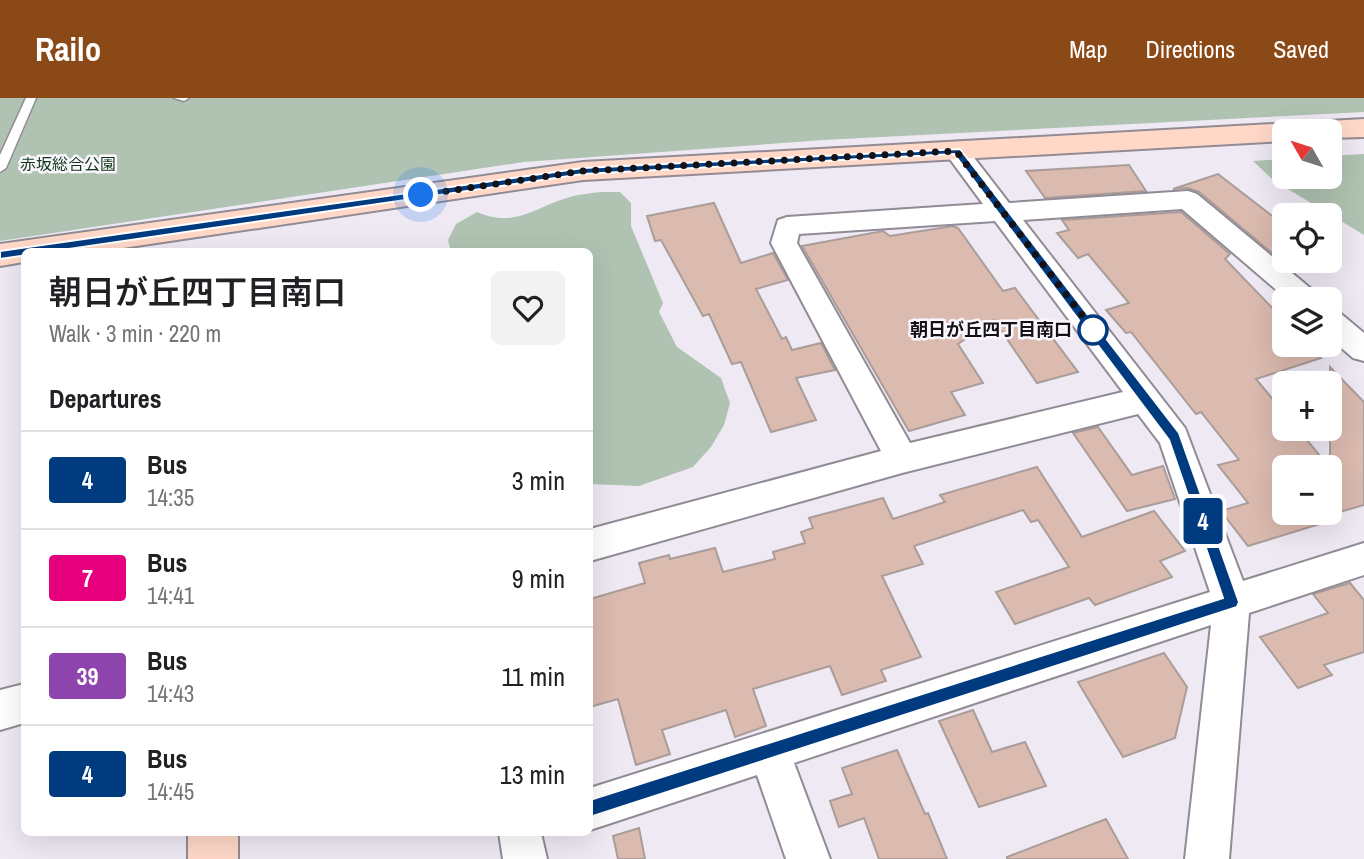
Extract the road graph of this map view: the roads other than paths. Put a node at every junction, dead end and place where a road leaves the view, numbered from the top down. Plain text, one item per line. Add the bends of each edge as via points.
1 (31, 98) edge
2 (1364, 128) edge
3 (1342, 129) edge
4 (1272, 133) edge
5 (956, 151) junction
6 (0, 168) edge
7 (1002, 212) junction
8 (154, 242) edge
9 (83, 248) edge
10 (21, 253) edge
11 (0, 255) edge
12 (1291, 287) edge
13 (1342, 331) edge
14 (1364, 349) edge
15 (1147, 399) junction
16 (902, 459) junction
17 (593, 544) edge
18 (1364, 559) edge
19 (1231, 602) junction
20 (21, 705) edge
21 (0, 710) edge
22 (769, 750) junction
23 (593, 808) edge
24 (213, 836) edge
25 (521, 836) edge
26 (213, 859) edge
27 (525, 859) edge
28 (808, 859) edge
29 (1207, 859) edge

1 - 6 lane
2 - 3 street
4 - 5 street
5 - 7 street
5 - 8 street via 583,171
7 - 12 street via 1188,200
7 - 15 street
7 - 16 street via 787,226 783,243
8 - 9 street
10 - 11 street
13 - 14 street
15 - 16 street
15 - 19 street via 1174,437
16 - 17 street
18 - 19 street
19 - 22 street
19 - 29 street
20 - 21 street
22 - 23 street
22 - 28 street
24 - 26 street
25 - 27 street

